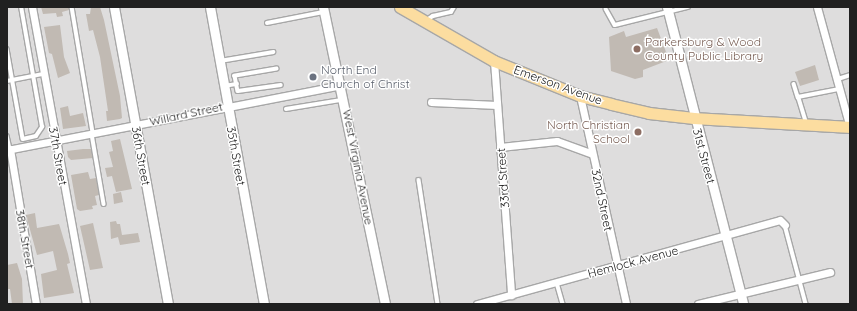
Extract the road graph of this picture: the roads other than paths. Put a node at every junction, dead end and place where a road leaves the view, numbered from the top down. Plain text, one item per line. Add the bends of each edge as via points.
1 (21, 7) edge
2 (32, 7) edge
3 (72, 7) edge
4 (114, 7) edge
5 (210, 7) edge
6 (400, 7) edge
7 (454, 7) edge
8 (686, 7) edge
9 (817, 7) edge
10 (606, 8) dead end
11 (324, 9) edge
12 (668, 10) edge
13 (425, 22) junction
14 (267, 23) dead end
15 (7, 50) edge
16 (273, 52) dead end
17 (7, 55) edge
18 (494, 61) junction
19 (219, 62) junction
20 (277, 69) dead end
21 (44, 74) junction
22 (850, 75) edge
23 (32, 76) junction
24 (838, 78) junction
25 (13, 80) junction
26 (7, 81) edge
27 (237, 84) junction
28 (794, 84) dead end
29 (281, 85) dead end
30 (341, 85) junction
31 (224, 86) junction
32 (840, 88) junction
33 (580, 96) junction
34 (798, 97) junction
35 (344, 99) junction
36 (431, 102) dead end
37 (497, 105) junction
38 (227, 106) junction
39 (286, 109) dead end
40 (694, 118) junction
41 (136, 124) junction
42 (806, 124) junction
43 (850, 127) edge
44 (92, 132) junction
45 (7, 136) edge
46 (55, 139) junction
47 (500, 147) junction
48 (8, 150) edge
49 (592, 154) junction
50 (419, 180) dead end
51 (104, 204) dead end
52 (785, 225) joint
53 (725, 236) junction
54 (616, 267) junction
55 (830, 272) dead end
56 (800, 280) junction
57 (557, 283) junction
58 (740, 293) junction
59 (512, 295) junction
60 (36, 304) edge
61 (86, 304) edge
62 (168, 304) edge
63 (264, 304) edge
64 (385, 304) edge
65 (438, 304) edge
66 (478, 304) edge
67 (563, 304) edge
68 (626, 304) edge
69 (698, 304) edge
70 (743, 304) edge
71 (806, 304) edge

1 - 23 lane
2 - 21 street, 37th Street
3 - 44 lane
4 - 41 street, 36th Street
5 - 19 street, 35th Street
6 - 13 main road, Emerson Avenue
7 - 13 lane via 450,12 433,16
8 - 12 lane
9 - 24 street
10 - 12 lane via 615,26
11 - 14 lane
11 - 30 street, West Virginia Avenue
12 - 40 street, 31st Street
13 - 18 main road, Emerson Avenue
15 - 17 lane
16 - 19 lane
17 - 25 lane
18 - 33 main road, Emerson Avenue
18 - 37 street, 33rd Street
19 - 31 street, 35th Street
20 - 27 lane via 235,76
21 - 23 lane
21 - 46 street, 37th Street
22 - 24 lane
23 - 25 lane
23 - 25 lane via 42,127 36,136 23,139
24 - 32 street
25 - 26 lane
27 - 29 lane via 238,91
27 - 31 lane
28 - 34 lane
30 - 35 street, West Virginia Avenue
30 - 38 street, Willard Street
31 - 38 street, 35th Street
32 - 34 lane
32 - 43 street
33 - 40 main road, Emerson Avenue via 650,113
33 - 49 street, 32nd Street
34 - 42 lane
35 - 39 lane
35 - 64 street, West Virginia Avenue
36 - 37 street
37 - 47 street, 33rd Street
38 - 41 street, Willard Street
38 - 63 street, 35th Street
40 - 42 main road, Emerson Avenue
40 - 53 street, 31st Street
41 - 44 street, Willard Street
41 - 62 street, 36th Street
42 - 43 main road, Emerson Avenue
44 - 46 street, Willard Street
44 - 51 lane
45 - 48 lane
46 - 48 street, Willard Street
46 - 61 street, 37th Street
47 - 49 street via 557,141
47 - 59 street, 33rd Street
48 - 60 street, 38th Street
49 - 54 street, 32nd Street
50 - 65 lane
52 - 53 street, Hemlock Avenue via 780,220
52 - 56 lane
53 - 54 street, Hemlock Avenue
53 - 58 street, 31st Street
54 - 57 street, Hemlock Avenue
54 - 68 street, 32nd Street
55 - 56 street
56 - 58 street via 746,294
56 - 71 lane
57 - 59 street, Hemlock Avenue
57 - 67 lane
58 - 69 street
58 - 70 street, 31st Street
59 - 66 street, Hemlock Avenue

